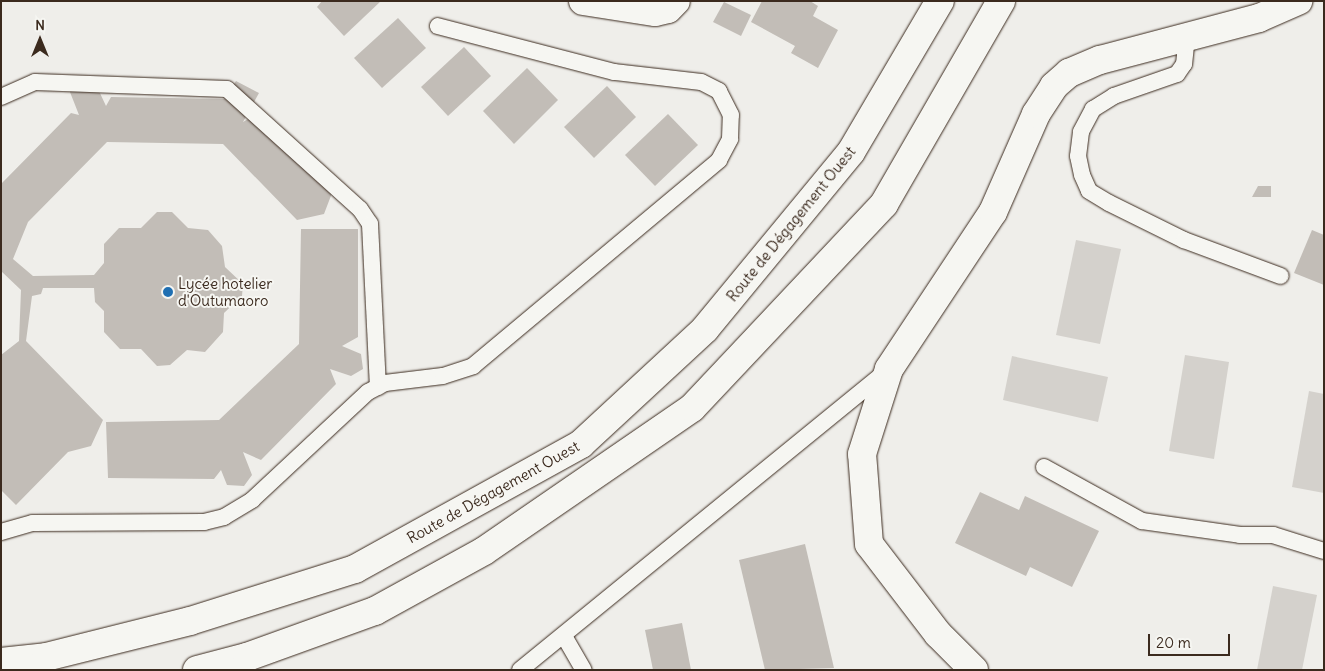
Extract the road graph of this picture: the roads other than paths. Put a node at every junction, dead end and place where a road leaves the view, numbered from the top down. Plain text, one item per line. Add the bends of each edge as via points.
1 (583, 1) edge
2 (940, 1) edge
3 (1001, 1) edge
4 (1298, 1) edge
5 (672, 5) edge
6 (438, 26) dead end
7 (1188, 36) junction
8 (1, 97) edge
9 (1281, 276) dead end
10 (889, 369) junction
11 (378, 387) junction
12 (1044, 467) dead end
13 (1, 532) edge
14 (1324, 551) edge
15 (564, 636) junction
16 (1, 662) edge
17 (197, 670) edge
18 (520, 670) edge
19 (584, 670) edge
20 (974, 670) edge

1 - 5 main road via 655,12
2 - 16 main road, Route de Dégagement Ouest via 851,152 705,329 581,444 355,569 190,621 46,657
3 - 17 main road via 884,204 692,408 484,551 375,611 247,657
4 - 7 main road via 1259,18
6 - 11 lane via 614,72 701,82 719,91 727,107 730,138 720,160 473,366 459,373
7 - 9 lane via 1184,64 1176,74 1114,96 1093,108 1082,132 1078,156 1082,175 1089,191 1108,203 1184,240
7 - 10 main road via 1069,73 1054,86 1036,114 992,212
8 - 11 lane via 35,82 227,89 360,209 370,224
10 - 15 lane
10 - 20 main road via 862,454 869,544 938,634
11 - 13 lane via 252,500 224,517 204,522 33,523
12 - 14 lane via 1142,521 1240,536 1273,535
15 - 18 lane
15 - 19 lane

